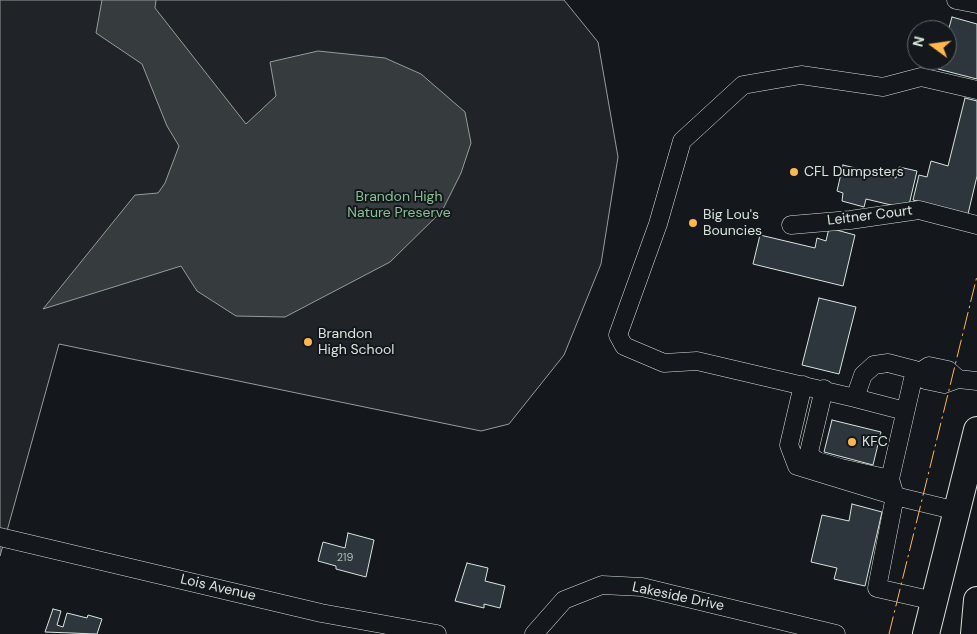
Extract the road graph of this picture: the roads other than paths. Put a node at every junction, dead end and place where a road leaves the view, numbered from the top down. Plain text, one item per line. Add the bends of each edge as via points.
1 (956, 0) edge
2 (977, 4) edge
3 (977, 90) edge
4 (977, 223) edge
5 (791, 225) dead end
6 (917, 371) junction
7 (977, 381) edge
8 (803, 385) junction
9 (824, 389) junction
10 (855, 398) junction
11 (905, 410) junction
12 (977, 430) edge
13 (890, 479) junction
14 (895, 496) junction
15 (957, 511) junction
16 (0, 537) edge
17 (977, 600) edge
18 (934, 601) junction
19 (789, 628) edge
20 (437, 634) edge
21 (534, 634) edge
22 (836, 634) edge
23 (926, 634) edge
24 (974, 634) edge

1 - 2 street
3 - 8 street via 921,77 883,87 800,75 743,86 682,141 658,224 618,335 624,346 664,363 697,361
4 - 5 street, Leitner Court via 920,210
6 - 7 street via 929,366 948,370 958,380
6 - 10 street via 888,363 874,365 863,375
6 - 11 street
8 - 9 street
8 - 14 street via 789,446 797,466
9 - 10 street
9 - 13 street via 809,452 812,457 841,468
10 - 11 street
11 - 13 street
12 - 15 highway
13 - 14 street
14 - 15 street
14 - 18 street via 877,588
15 - 18 highway
16 - 20 street, Lois Avenue via 321,613
17 - 24 highway
18 - 23 highway
19 - 21 street, Lakeside Drive via 642,587 602,585 564,600
19 - 22 street, Lakeside Drive

